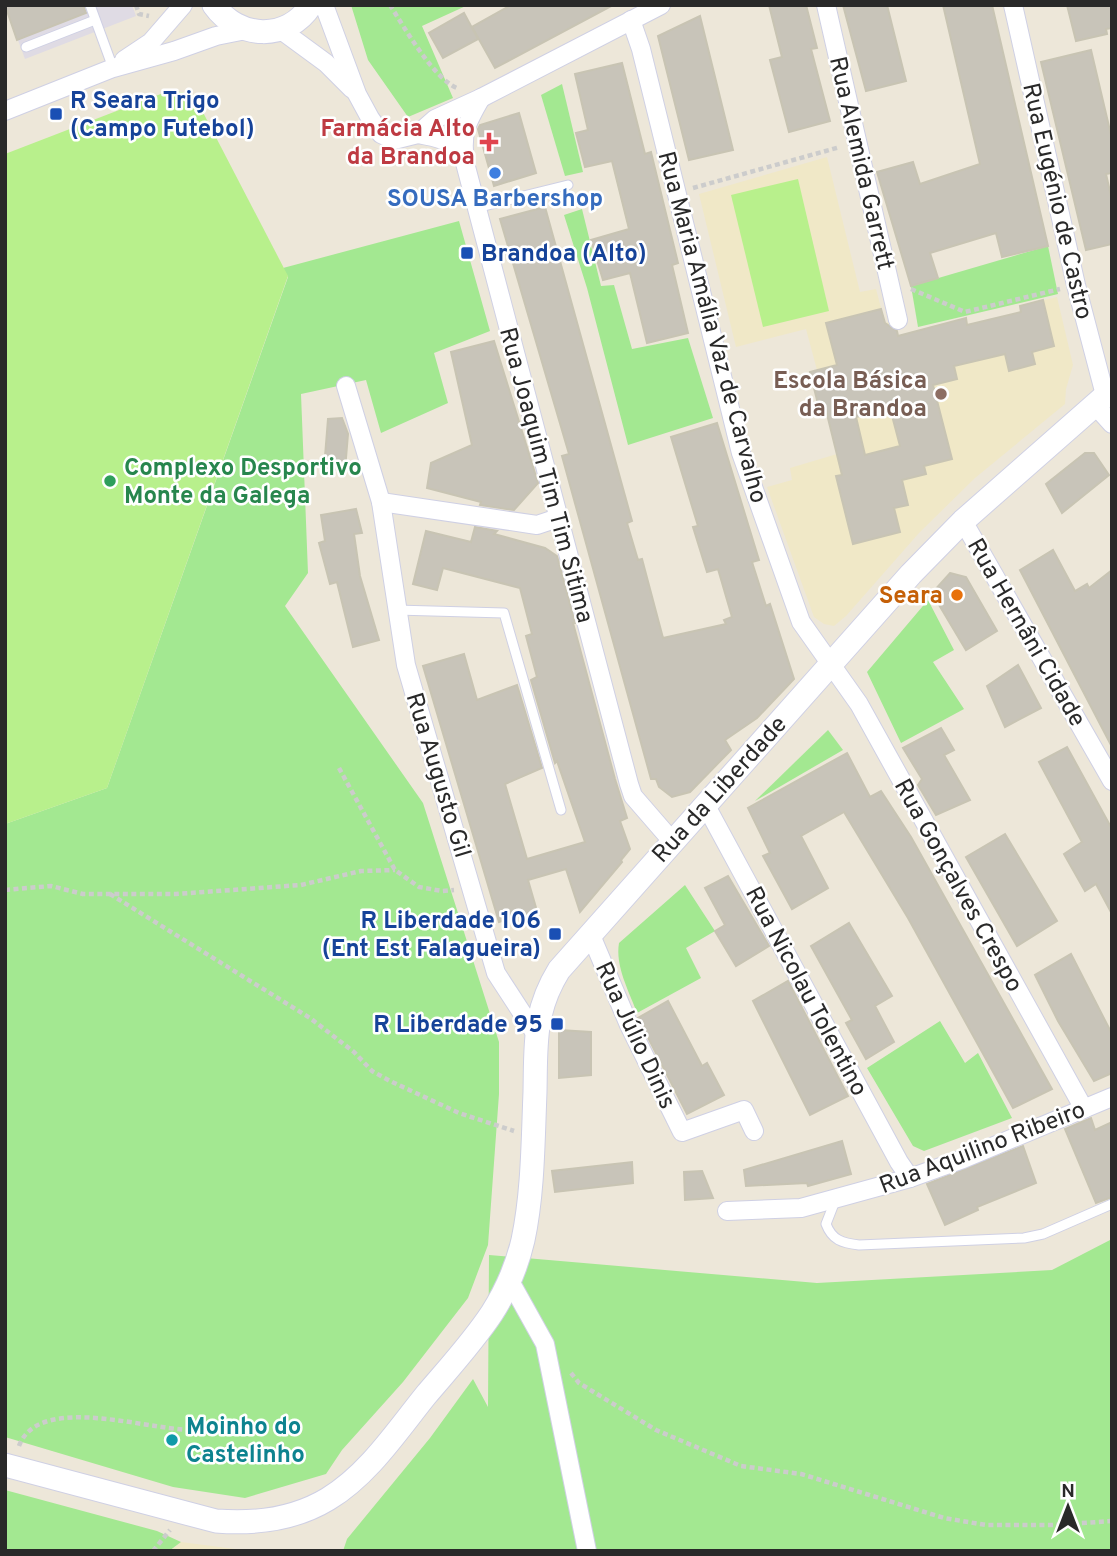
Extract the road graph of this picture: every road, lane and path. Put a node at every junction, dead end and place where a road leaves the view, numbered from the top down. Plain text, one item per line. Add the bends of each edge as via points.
1 (90, 5) edge
2 (136, 5) edge
3 (183, 5) edge
4 (214, 5) edge
5 (311, 5) edge
6 (324, 5) edge
7 (390, 5) edge
8 (661, 5) edge
9 (826, 5) edge
10 (1013, 5) edge
11 (139, 14) dead end
12 (95, 20) junction
13 (631, 20) junction
14 (246, 30) junction
15 (281, 30) junction
16 (26, 47) dead end
17 (113, 68) junction
18 (357, 94) junction
19 (481, 98) junction
20 (5, 111) edge
21 (418, 134) junction
22 (857, 142) junction
23 (465, 163) junction
24 (568, 185) dead end
25 (677, 193) junction
26 (476, 208) junction
27 (887, 274) junction
28 (1076, 285) junction
29 (898, 320) dead end
30 (346, 386) dead end
31 (1104, 397) edge
32 (1112, 424) edge
33 (381, 502) junction
34 (558, 519) junction
35 (963, 521) junction
36 (396, 610) junction
37 (831, 664) junction
38 (339, 768) dead end
39 (1112, 781) edge
40 (705, 804) junction
41 (561, 810) dead end
42 (672, 841) junction
43 (395, 870) junction
44 (472, 887) junction
45 (5, 890) edge
46 (110, 894) junction
47 (590, 933) junction
48 (537, 1035) junction
49 (1112, 1097) edge
50 (1084, 1109) junction
51 (754, 1131) dead end
52 (532, 1137) junction
53 (910, 1178) junction
54 (836, 1198) junction
55 (1112, 1204) edge
56 (727, 1211) dead end
57 (509, 1281) junction
58 (545, 1344) junction
59 (223, 1423) dead end
60 (8, 1466) edge
61 (1112, 1521) edge
62 (587, 1551) edge

1 - 12 lane
2 - 11 path
3 - 17 street via 151,41
4 - 14 street via 232,24
5 - 15 street
6 - 18 street
7 - 19 path via 429,63 450,85
8 - 13 street
9 - 22 street, Rua Alemida Garrett
10 - 28 street, Rua Eugénio de Castro
12 - 16 lane
12 - 17 lane
13 - 19 street
13 - 25 street, Rua Maria Amália Vaz de Carvalho
14 - 15 street
14 - 17 street
15 - 18 street via 326,63
17 - 20 street
18 - 21 street via 386,138
19 - 21 street via 435,119
19 - 23 street, Rua Joaquim Tim Tim Sitima via 465,125
21 - 23 street via 446,139
22 - 25 path
22 - 27 street, Rua Alemida Garrett
23 - 26 street, Rua Joaquim Tim Tim Sitima
24 - 26 lane
25 - 37 street, Rua Maria Amália Vaz de Carvalho via 741,453 801,622
26 - 34 street, Rua Joaquim Tim Tim Sitima
27 - 28 path via 965,312
27 - 29 street, Rua Alemida Garrett
28 - 31 street, Rua Eugénio de Castro
30 - 33 street, Rua Augusto Gil
31 - 32 street
31 - 35 street, Rua da Liberdade
33 - 34 street via 537,525
33 - 36 street, Rua Augusto Gil
34 - 42 street, Rua Joaquim Tim Tim Sitima via 634,796
35 - 37 street, Rua da Liberdade
35 - 39 street, Rua Hernâni Cidade
36 - 41 lane via 504,613
36 - 44 street, Rua Augusto Gil via 406,665
37 - 40 street, Rua da Liberdade
37 - 50 street, Rua Gonçalves Crespo via 859,704
38 - 43 path
40 - 42 street, Rua da Liberdade
40 - 53 street, Rua Nicolau Tolentino
42 - 47 street, Rua da Liberdade
43 - 44 path via 419,887 442,891
43 - 46 path via 361,871 262,889
44 - 48 street, Rua Augusto Gil via 496,973
45 - 46 path via 51,886 83,894
46 - 52 path via 310,1018 372,1071 459,1113
47 - 48 street, Rua da Liberdade via 546,990
47 - 51 street, Rua Júlio Dinis via 682,1132 744,1110
48 - 52 street, Rua da Liberdade
49 - 50 street, Rua Aquilino Ribeiro
50 - 53 street, Rua Aquilino Ribeiro
52 - 57 street, Rua da Liberdade via 523,1237
53 - 54 street, Rua Aquilino Ribeiro
54 - 55 lane via 828,1213 830,1234 843,1243 859,1245 1024,1238
54 - 56 street, Rua Aquilino Ribeiro via 800,1208
57 - 58 street
57 - 60 street, Rua da Liberdade via 472,1340 354,1481 306,1509 263,1521 216,1521
58 - 61 path via 590,1390 656,1430 741,1466 800,1474 944,1518 986,1525
58 - 62 street
59 - 60 path via 205,1430 183,1430 79,1417 43,1421 22,1438

